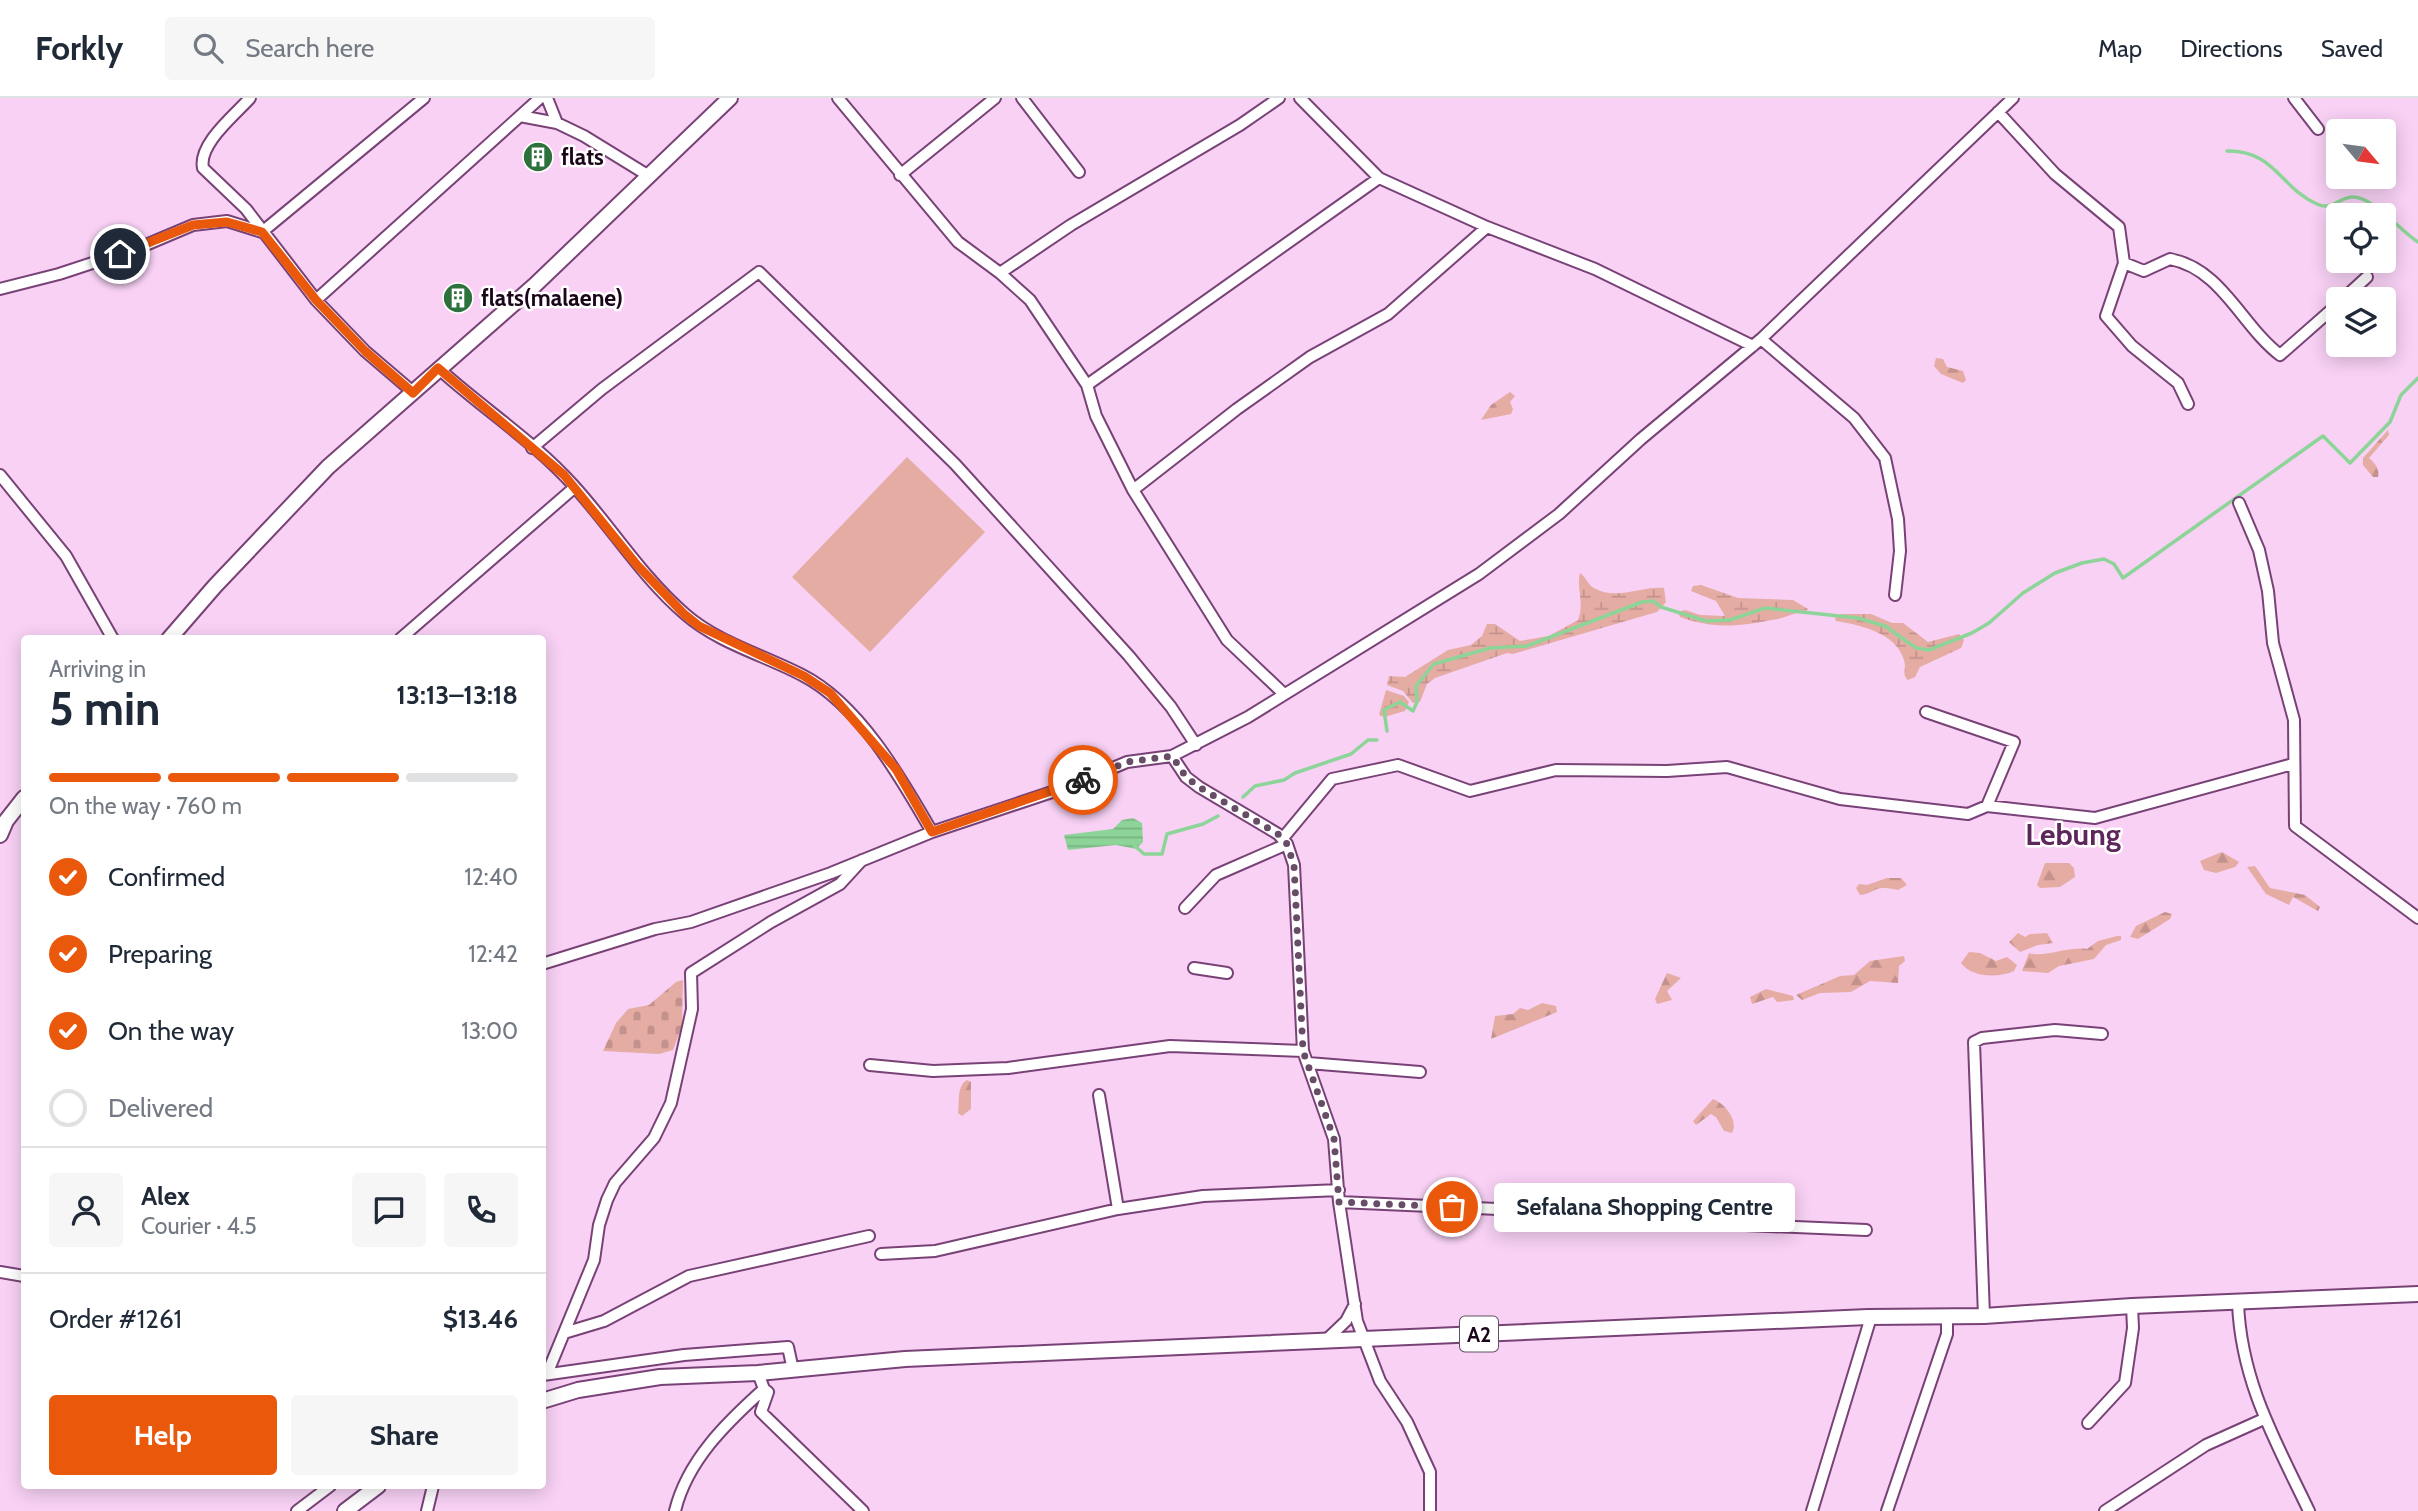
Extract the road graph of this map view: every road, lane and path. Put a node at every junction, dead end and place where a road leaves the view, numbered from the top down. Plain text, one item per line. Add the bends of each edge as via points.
1 (250, 98) edge
2 (424, 98) edge
3 (540, 98) edge
4 (547, 98) edge
5 (730, 98) edge
6 (838, 98) edge
7 (995, 98) edge
8 (1022, 98) edge
9 (1279, 98) edge
10 (1300, 98) edge
11 (2013, 98) edge
12 (2294, 98) edge
13 (1998, 112) junction
14 (520, 116) junction
15 (557, 123) junction
16 (2318, 130) dead end
17 (1079, 172) dead end
18 (900, 175) junction
19 (649, 176) junction
20 (1379, 178) junction
21 (1488, 227) junction
22 (262, 232) junction
23 (2124, 263) junction
24 (1000, 273) junction
25 (2367, 277) dead end
26 (2356, 287) edge
27 (0, 289) edge
28 (316, 300) junction
29 (2326, 315) edge
30 (1757, 342) junction
31 (438, 368) junction
32 (1087, 385) junction
33 (413, 393) junction
34 (2188, 404) dead end
35 (532, 448) junction
36 (0, 475) edge
37 (575, 486) junction
38 (1133, 490) junction
39 (2239, 503) dead end
40 (1895, 595) dead end
41 (111, 635) edge
42 (173, 635) edge
43 (405, 635) edge
44 (1284, 694) junction
45 (1926, 712) dead end
46 (1196, 745) junction
47 (1172, 756) junction
48 (2293, 764) junction
49 (1987, 806) junction
50 (21, 809) edge
51 (2, 825) edge
52 (932, 832) junction
53 (1285, 841) junction
54 (862, 860) junction
55 (1185, 908) dead end
56 (2416, 910) edge
57 (546, 963) edge
58 (1194, 968) dead end
59 (1227, 973) dead end
60 (2102, 1034) dead end
61 (1303, 1051) junction
62 (1308, 1063) junction
63 (870, 1065) dead end
64 (1420, 1072) dead end
65 (1099, 1096) dead end
66 (1339, 1190) junction
67 (1339, 1202) junction
68 (1118, 1209) junction
69 (1866, 1230) dead end
70 (869, 1236) dead end
71 (881, 1254) dead end
72 (0, 1272) edge
73 (21, 1276) edge
74 (2418, 1294) edge
75 (2238, 1303) junction
76 (1355, 1304) junction
77 (2132, 1306) junction
78 (1984, 1316) junction
79 (1871, 1317) junction
80 (1947, 1317) junction
81 (564, 1333) junction
82 (1362, 1339) junction
83 (1325, 1341) junction
84 (793, 1370) junction
85 (546, 1373) edge
86 (758, 1373) junction
87 (546, 1375) edge
88 (764, 1389) junction
89 (546, 1400) edge
90 (2264, 1419) junction
91 (2088, 1423) dead end
92 (326, 1489) edge
93 (374, 1489) edge
94 (432, 1489) edge
95 (2108, 1510) edge
96 (297, 1511) edge
97 (345, 1511) edge
98 (427, 1511) edge
99 (675, 1511) edge
100 (863, 1511) edge
101 (1430, 1511) edge
102 (1812, 1511) edge
103 (1887, 1511) edge
104 (2309, 1511) edge

1 - 22 street via 213,140 202,161 203,169 246,209
2 - 22 street
3 - 14 street
4 - 15 street
5 - 19 main road
6 - 18 street
7 - 18 street
8 - 17 street
9 - 24 street
10 - 20 street
11 - 13 street
12 - 16 street
13 - 23 street via 2054,174 2119,227
13 - 30 street
14 - 15 street
14 - 28 street
15 - 19 street
18 - 24 street via 958,242
19 - 31 main road via 535,285
20 - 21 street
20 - 32 street
21 - 30 street
21 - 38 street via 1388,314 1310,357
22 - 27 street via 227,222 193,225 59,274
22 - 28 street
23 - 29 street via 2144,271 2169,259 2193,265 2280,355
23 - 34 street via 2106,316 2132,346 2178,383
24 - 32 street via 1030,300
25 - 26 street
28 - 33 street
30 - 40 street via 1854,418 1885,458 1898,519
30 - 44 street via 1503,558
31 - 33 main road
31 - 35 street
32 - 38 street via 1096,416
33 - 42 main road via 311,484
35 - 37 street
35 - 46 street via 602,389 759,272 955,464 1129,656
36 - 41 street via 66,556
37 - 43 street
37 - 52 street via 637,565 691,620 830,693 896,769
38 - 44 street via 1227,640
39 - 48 street via 2259,550 2268,591 2273,643 2294,720
44 - 46 street
45 - 49 street via 2014,743
46 - 47 street
47 - 52 street via 1127,762
47 - 53 street via 1199,787 1264,823
48 - 49 street via 2095,818
48 - 56 street via 2295,826
49 - 53 street via 1968,814 1840,799 1727,767 1556,770 1470,791 1398,765 1332,779
50 - 51 main road
52 - 54 street
53 - 55 street via 1216,875
53 - 61 street via 1294,865
54 - 57 street via 691,922
54 - 81 street via 840,884 691,973 692,1009 671,1103 654,1138 615,1183 607,1200 594,1260
58 - 59 street
60 - 78 street via 2055,1030 1974,1042
61 - 62 street
61 - 63 street via 1170,1046 1008,1068 933,1071
62 - 64 street
62 - 66 street via 1334,1139
65 - 68 street
66 - 67 street
66 - 68 street via 1203,1196
67 - 69 street via 1566,1212 1621,1208 1697,1223
67 - 76 street
68 - 71 street via 935,1251
70 - 81 street via 689,1276 604,1321
72 - 73 street
74 - 75 main road, A2
75 - 77 main road, A2
75 - 90 street
76 - 82 street
76 - 83 street via 1346,1321
77 - 78 main road, A2
77 - 91 street via 2125,1383
78 - 80 main road, A2
79 - 80 main road, A2
79 - 82 main road, A2
79 - 102 street
80 - 103 street via 1947,1334
81 - 85 street
82 - 83 main road, A2
82 - 101 street via 1430,1472
83 - 84 main road, A2 via 905,1359
84 - 86 main road, A2
84 - 87 street via 788,1347 684,1355
86 - 88 street
86 - 89 main road, A2 via 660,1377
88 - 99 street via 701,1454
88 - 100 street via 768,1392 761,1412
90 - 95 street via 2206,1445
90 - 104 street
92 - 96 street
93 - 97 main road
94 - 98 street

